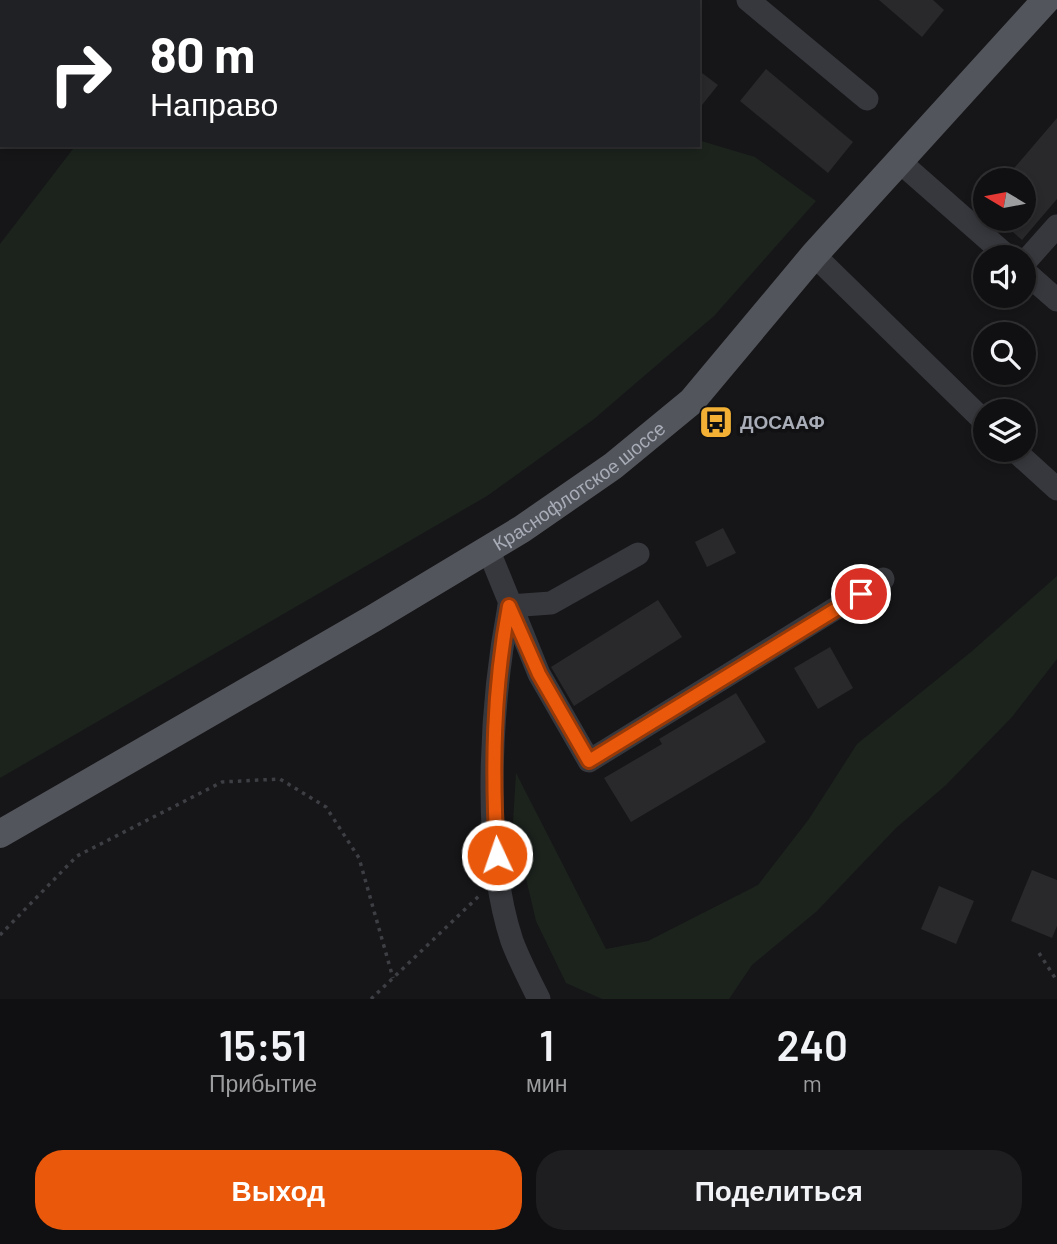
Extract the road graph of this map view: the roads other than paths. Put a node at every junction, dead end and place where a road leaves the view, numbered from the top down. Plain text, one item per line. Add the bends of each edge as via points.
1 (748, 0) edge
2 (1046, 0) edge
3 (867, 99) dead end
4 (900, 162) junction
5 (1057, 226) edge
6 (994, 245) edge
7 (1036, 250) edge
8 (814, 255) junction
9 (1036, 282) edge
10 (1057, 300) edge
11 (973, 410) edge
12 (1027, 462) edge
13 (1057, 489) edge
14 (488, 549) junction
15 (638, 554) dead end
16 (883, 579) dead end
17 (509, 606) junction
18 (0, 834) edge
19 (539, 999) edge

1 - 3 street
2 - 4 main road, Краснофлотское шоссе
4 - 6 street
4 - 8 main road, Краснофлотское шоссе
5 - 7 street
8 - 11 street
8 - 14 main road, Краснофлотское шоссе via 692,401 613,466
9 - 10 street
12 - 13 street
14 - 17 street
14 - 18 main road, Краснофлотское шоссе
15 - 17 street via 551,603
16 - 17 street via 589,761 539,674
17 - 19 street via 500,655 492,766 499,878 512,941

